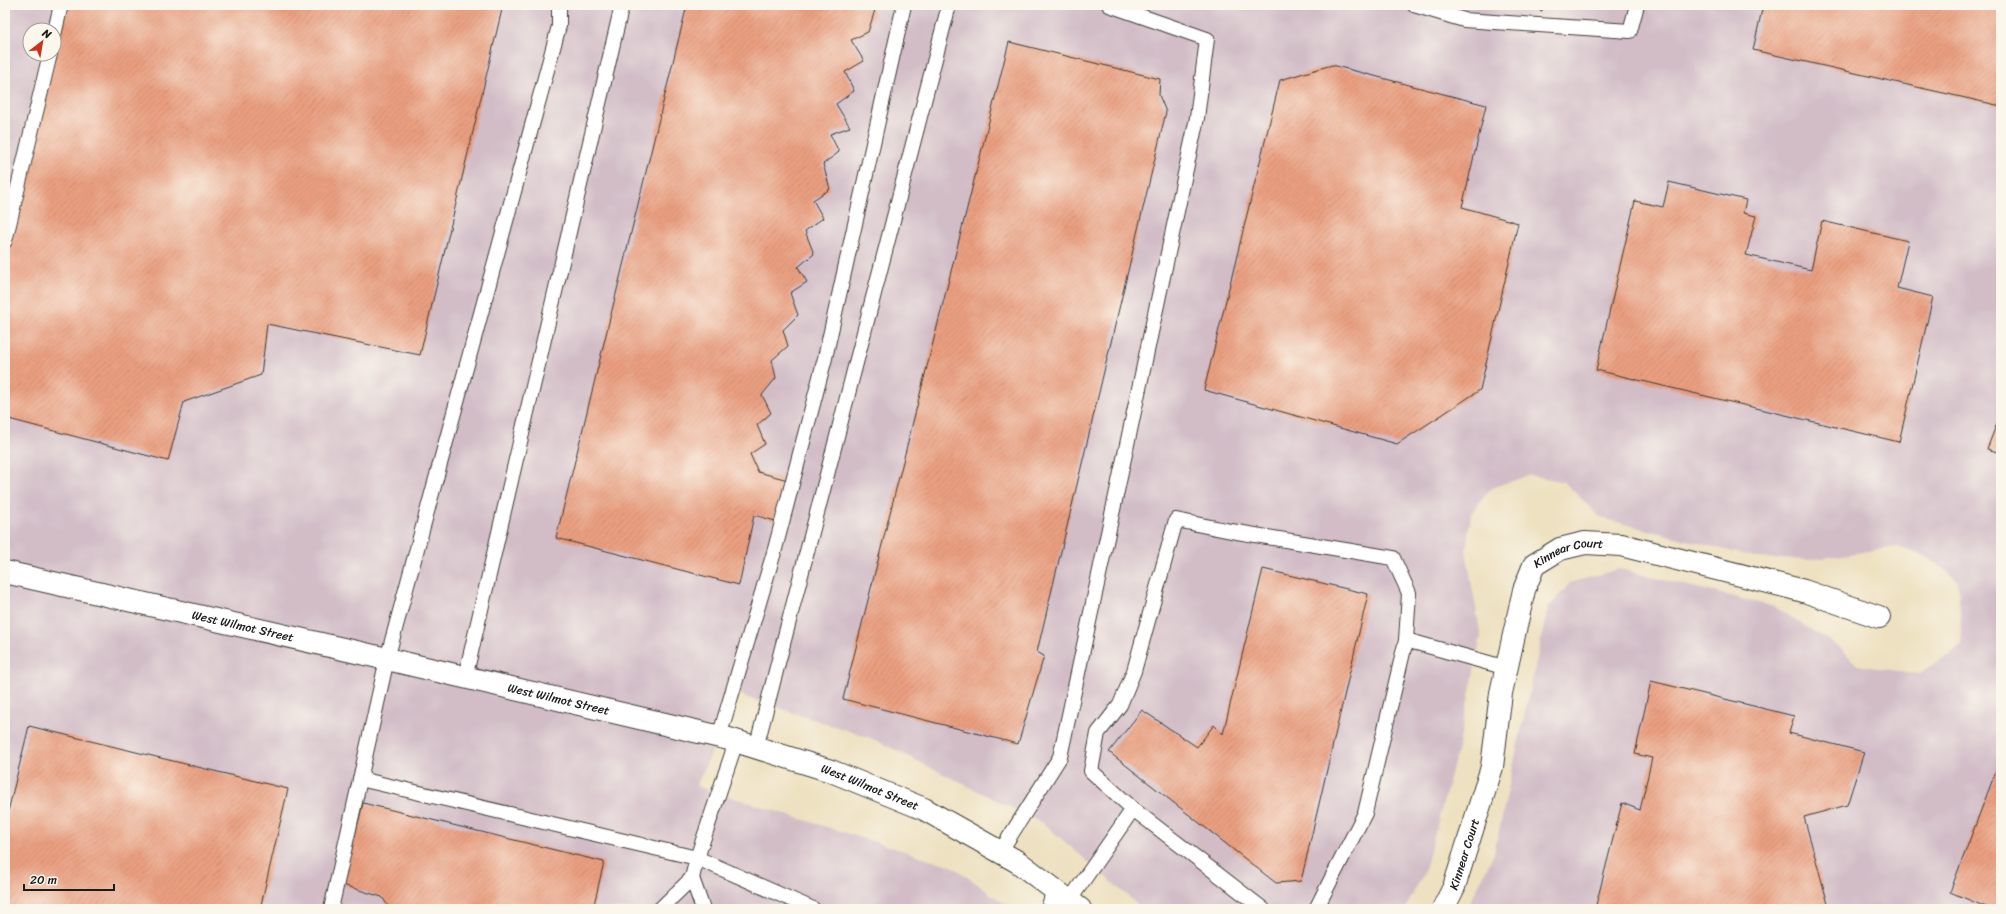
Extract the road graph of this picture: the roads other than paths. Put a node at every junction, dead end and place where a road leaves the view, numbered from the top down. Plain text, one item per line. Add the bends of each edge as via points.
1 (61, 5) edge
2 (559, 5) edge
3 (622, 5) edge
4 (904, 5) edge
5 (950, 5) edge
6 (1109, 5) edge
7 (1414, 5) edge
8 (1637, 5) edge
9 (57, 22) edge
10 (48, 62) edge
11 (5, 241) edge
12 (5, 572) edge
13 (1879, 617) dead end
14 (1406, 640) junction
15 (387, 659) junction
16 (1507, 668) junction
17 (465, 678) junction
18 (737, 742) junction
19 (360, 780) junction
20 (1133, 809) junction
21 (1000, 852) junction
22 (697, 858) junction
23 (692, 878) junction
24 (1063, 902) edge
25 (331, 909) edge
26 (660, 909) edge
27 (703, 909) edge
28 (813, 909) edge
29 (1263, 909) edge
30 (1316, 909) edge
31 (1443, 909) edge

1 - 9 lane
2 - 15 lane via 559,26
3 - 17 lane
4 - 18 lane via 825,358 775,549
5 - 18 lane
6 - 21 lane via 1207,39 1197,118 1060,757
7 - 8 lane via 1464,20 1630,31
10 - 11 lane
12 - 15 street, West Wilmot Street
13 - 16 street, Kinnear Court via 1804,591 1621,545 1584,543 1560,549 1534,565 1524,590
14 - 16 lane
14 - 20 lane via 1409,593 1393,558 1176,520 1134,671 1120,705 1098,733 1091,772
14 - 30 lane via 1365,812
15 - 17 street, West Wilmot Street
15 - 19 lane
16 - 31 street, Kinnear Court via 1501,693 1492,767 1454,887
17 - 18 street, West Wilmot Street
18 - 21 street, West Wilmot Street via 830,771 924,809
18 - 22 lane
19 - 22 lane
19 - 25 lane
20 - 24 lane
20 - 29 lane
21 - 24 street, West Wilmot Street via 1018,862
22 - 23 lane
22 - 28 lane
23 - 26 lane
23 - 27 lane

